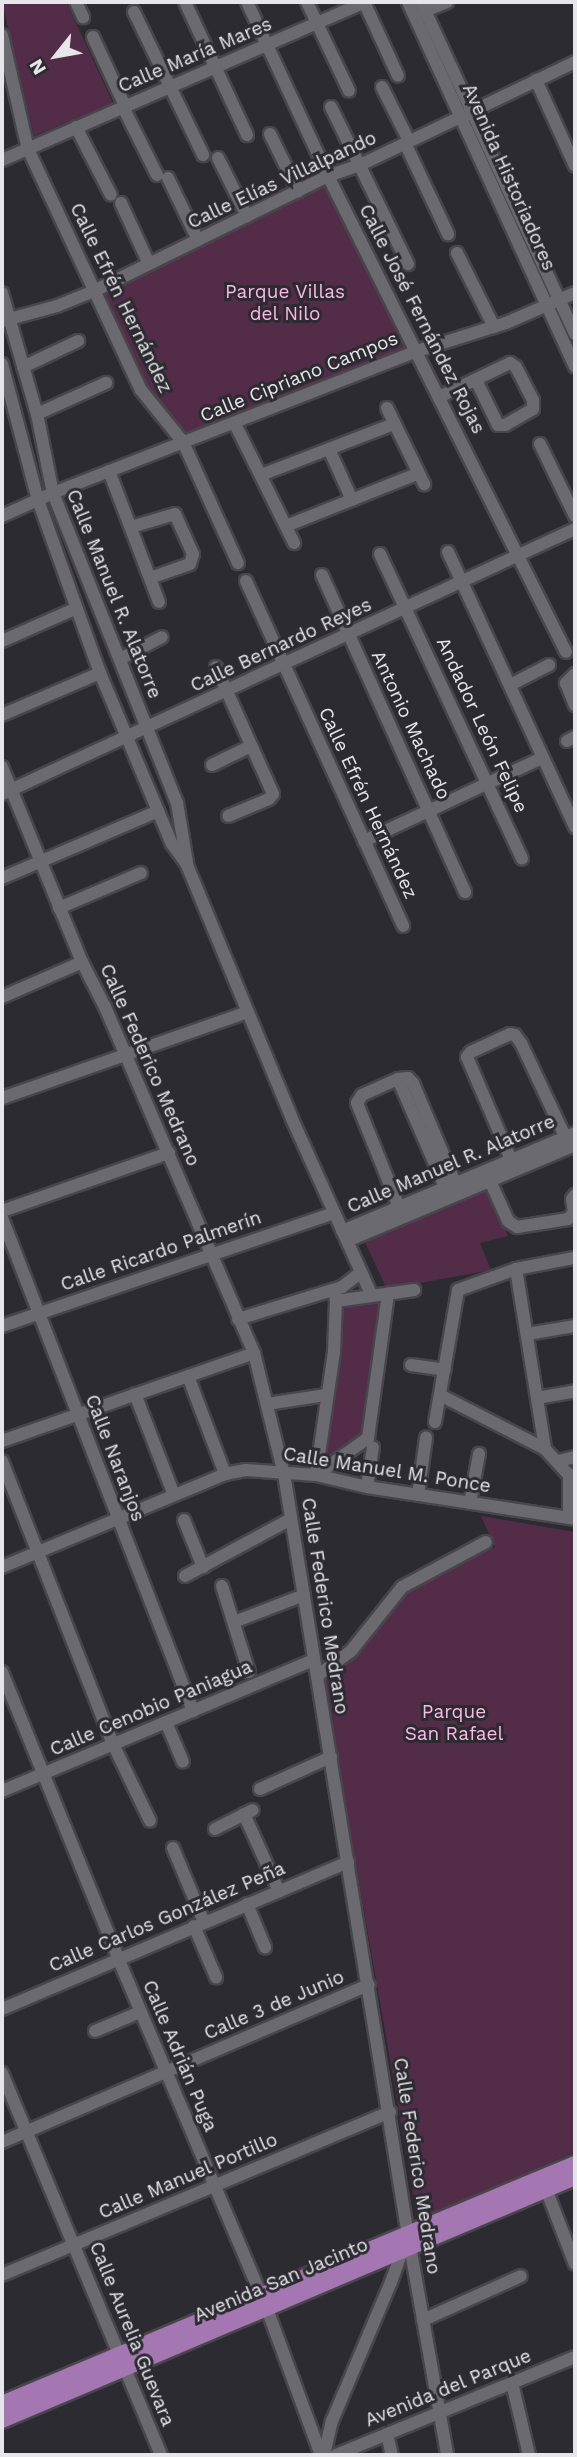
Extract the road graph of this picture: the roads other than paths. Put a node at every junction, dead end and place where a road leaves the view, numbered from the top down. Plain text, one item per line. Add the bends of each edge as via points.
1 (76, 2) edge
2 (185, 2) edge
3 (247, 2) edge
4 (307, 2) edge
5 (365, 2) edge
6 (408, 2) edge
7 (447, 2) edge
8 (423, 6) edge
9 (134, 12) dead end
10 (83, 17) dead end
11 (316, 23) junction
12 (2, 35) edge
13 (93, 37) dead end
14 (266, 45) junction
15 (575, 62) edge
16 (214, 68) junction
17 (398, 76) dead end
18 (536, 80) junction
19 (169, 87) junction
20 (382, 87) dead end
21 (349, 91) dead end
22 (124, 107) junction
23 (331, 107) dead end
24 (466, 114) junction
25 (76, 127) junction
26 (270, 134) dead end
27 (247, 135) dead end
28 (407, 142) junction
29 (27, 149) junction
30 (203, 155) dead end
31 (218, 158) dead end
32 (2, 160) edge
33 (360, 165) junction
34 (575, 166) edge
35 (328, 176) junction
36 (298, 191) junction
37 (247, 216) junction
38 (448, 234) dead end
39 (198, 240) junction
40 (457, 253) dead end
41 (149, 264) junction
42 (408, 264) dead end
43 (94, 291) junction
44 (2, 293) edge
45 (575, 293) edge
46 (559, 300) junction
47 (546, 305) junction
48 (6, 321) edge
49 (494, 327) junction
50 (575, 334) edge
51 (78, 341) dead end
52 (417, 351) junction
53 (2, 364) edge
54 (23, 367) junction
55 (575, 367) edge
56 (476, 380) junction
57 (106, 383) dead end
58 (439, 397) junction
59 (387, 408) dead end
60 (37, 414) junction
61 (235, 424) junction
62 (394, 424) junction
63 (183, 442) junction
64 (540, 444) dead end
65 (329, 449) junction
66 (109, 471) junction
67 (261, 475) junction
68 (53, 493) junction
69 (38, 500) junction
70 (352, 500) junction
71 (2, 514) edge
72 (575, 516) edge
73 (286, 526) junction
74 (131, 527) junction
75 (575, 529) edge
76 (294, 543) dead end
77 (448, 552) dead end
78 (380, 554) dead end
79 (520, 555) junction
80 (238, 563) dead end
81 (323, 575) dead end
82 (150, 578) junction
83 (246, 581) dead end
84 (462, 582) junction
85 (159, 602) dead end
86 (406, 608) junction
87 (75, 609) junction
88 (347, 635) junction
89 (162, 637) dead end
90 (2, 641) edge
91 (565, 652) dead end
92 (120, 659) junction
93 (284, 664) junction
94 (548, 664) dead end
95 (216, 667) dead end
96 (100, 673) junction
97 (571, 677) edge
98 (510, 685) junction
99 (226, 691) junction
100 (575, 705) edge
101 (2, 715) edge
102 (146, 728) junction
103 (126, 737) junction
104 (251, 746) junction
105 (542, 758) junction
106 (212, 765) dead end
107 (2, 767) edge
108 (488, 783) junction
109 (7, 792) edge
110 (429, 810) junction
111 (158, 811) junction
112 (228, 816) dead end
113 (575, 827) edge
114 (364, 841) junction
115 (522, 859) dead end
116 (40, 862) junction
117 (187, 865) junction
118 (141, 873) dead end
119 (2, 878) edge
120 (465, 892) dead end
121 (59, 908) junction
122 (403, 926) dead end
123 (82, 962) junction
124 (2, 997) edge
125 (247, 1012) junction
126 (126, 1055) junction
127 (2, 1098) edge
128 (572, 1140) edge
129 (169, 1153) junction
130 (513, 1164) junction
131 (487, 1175) junction
132 (452, 1190) junction
133 (575, 1195) edge
134 (2, 1211) edge
135 (401, 1211) junction
136 (333, 1213) junction
137 (2, 1218) edge
138 (344, 1236) junction
139 (211, 1253) junction
140 (573, 1258) dead end
141 (516, 1269) junction
142 (361, 1272) junction
143 (414, 1290) dead end
144 (388, 1293) junction
145 (335, 1295) junction
146 (372, 1296) junction
147 (37, 1314) junction
148 (238, 1320) junction
149 (2, 1326) edge
150 (575, 1326) edge
151 (527, 1334) junction
152 (254, 1353) junction
153 (411, 1365) dead end
154 (445, 1370) junction
155 (188, 1376) junction
156 (575, 1391) edge
157 (135, 1394) junction
158 (326, 1395) junction
159 (440, 1395) junction
160 (537, 1398) junction
161 (267, 1404) junction
162 (77, 1414) junction
163 (435, 1422) dead end
164 (426, 1438) dead end
165 (2, 1441) edge
166 (373, 1447) dead end
167 (545, 1449) junction
168 (479, 1454) dead end
169 (575, 1457) edge
170 (2, 1461) edge
171 (558, 1461) junction
172 (225, 1474) junction
173 (284, 1474) junction
174 (316, 1475) junction
175 (572, 1478) edge
176 (368, 1487) junction
177 (174, 1495) junction
178 (418, 1495) junction
179 (470, 1503) junction
180 (572, 1518) edge
181 (291, 1519) junction
182 (118, 1520) junction
183 (184, 1520) dead end
184 (486, 1542) dead end
185 (37, 1553) junction
186 (2, 1567) edge
187 (202, 1567) junction
188 (185, 1576) dead end
189 (222, 1586) dead end
190 (304, 1595) junction
191 (234, 1622) junction
192 (314, 1660) junction
193 (2, 1672) edge
194 (249, 1672) dead end
195 (317, 1675) junction
196 (193, 1711) junction
197 (166, 1722) junction
198 (113, 1744) junction
199 (331, 1757) junction
200 (183, 1762) dead end
201 (43, 1774) junction
202 (260, 1790) dead end
203 (2, 1791) edge
204 (150, 1821) dead end
205 (215, 1829) dead end
206 (173, 1849) dead end
207 (348, 1862) junction
208 (279, 1891) junction
209 (247, 1905) junction
210 (199, 1924) junction
211 (265, 1947) dead end
212 (118, 1958) junction
213 (216, 1977) dead end
214 (369, 1985) junction
215 (2, 2009) edge
216 (140, 2012) junction
217 (95, 2031) dead end
218 (166, 2072) junction
219 (2, 2073) edge
220 (390, 2112) junction
221 (27, 2132) junction
222 (2, 2142) edge
223 (575, 2164) edge
224 (575, 2177) edge
225 (213, 2185) junction
226 (546, 2189) junction
227 (405, 2243) junction
228 (75, 2244) junction
229 (575, 2264) edge
230 (2, 2274) edge
231 (522, 2276) dead end
232 (264, 2303) junction
233 (423, 2320) junction
234 (575, 2357) edge
235 (122, 2362) junction
236 (512, 2383) junction
237 (2, 2404) edge
238 (440, 2412) junction
239 (2, 2420) edge
240 (387, 2434) junction
241 (161, 2455) edge
242 (323, 2455) edge
243 (335, 2455) edge
244 (392, 2455) edge
245 (447, 2455) edge
246 (529, 2455) edge

1 - 10 street
2 - 16 street
3 - 14 street, Calle José Fernández Rojas
4 - 11 street
5 - 11 street, Calle María Mares
5 - 17 street
6 - 24 street, Avenida Historiadores
7 - 8 street
8 - 24 street, Avenida Historiadores
9 - 19 street
11 - 14 street, Calle María Mares
11 - 21 street
12 - 29 street, Calle Efrén Hernández
13 - 22 street
14 - 16 street, Calle María Mares
14 - 35 street, Calle José Fernández Rojas
15 - 18 street, Calle Elías Villalpando
16 - 19 street, Calle María Mares
16 - 27 street
18 - 24 street, Calle Elías Villalpando
18 - 34 street
19 - 22 street, Calle María Mares
19 - 30 street
20 - 28 street
22 - 25 street, Calle María Mares
22 - 39 street
23 - 33 street
24 - 28 street, Calle Elías Villalpando
24 - 46 street, Avenida Historiadores
24 - 47 street, Avenida Historiadores
25 - 29 street, Calle María Mares
25 - 41 street
26 - 36 street
28 - 33 street, Calle Elías Villalpando
28 - 38 street
29 - 32 street, Calle María Mares
29 - 43 street, Calle Efrén Hernández
31 - 37 street
33 - 35 street, Calle Elías Villalpando
33 - 42 street
35 - 36 street, Calle Elías Villalpando
35 - 52 street, Calle José Fernández Rojas
36 - 37 street, Calle Elías Villalpando
37 - 39 street, Calle Elías Villalpando
39 - 41 street, Calle Elías Villalpando
40 - 49 street
41 - 43 street, Calle Elías Villalpando
43 - 48 street, Calle Elías Villalpando
43 - 63 street, Calle Efrén Hernández via 145,396
44 - 48 street, Calle Manuel R. Alatorre
45 - 46 street, Calle Cipriano Campos
46 - 47 street, Calle Cipriano Campos
46 - 50 street, Avenida Historiadores
47 - 49 street, Calle Cipriano Campos
47 - 55 street, Avenida Historiadores
48 - 54 street, Calle Manuel R. Alatorre
49 - 52 street, Calle Cipriano Campos
51 - 54 street
52 - 58 street, Calle José Fernández Rojas
52 - 61 street, Calle Cipriano Campos
53 - 69 street, Calle Manuel R. Alatorre
54 - 60 street, Calle Manuel R. Alatorre
56 - 56 street via 512,363 533,400 533,409 498,425
56 - 58 street
57 - 60 street
58 - 79 street, Calle José Fernández Rojas
59 - 62 street
60 - 68 street, Calle Manuel R. Alatorre
61 - 63 street, Calle Cipriano Campos
61 - 67 street
62 - 65 street
62 - 70 street via 421,479
63 - 66 street, Calle Cipriano Campos
63 - 80 street, Calle Efrén Hernández
64 - 72 street
65 - 67 street
65 - 70 street
66 - 68 street, Calle Cipriano Campos
66 - 74 street
67 - 73 street
68 - 69 street, Calle Cipriano Campos
68 - 92 street, Calle Manuel R. Alatorre
69 - 71 street, Calle Cipriano Campos
69 - 87 street, Calle Manuel R. Alatorre
70 - 73 street
73 - 76 street
74 - 82 street
74 - 82 street via 175,514 193,559
75 - 79 street, Calle Bernardo Reyes
77 - 84 street
78 - 86 street, Andador León Felipe
79 - 84 street, Calle Bernardo Reyes
79 - 91 street, Calle José Fernández Rojas
81 - 88 street, Antonio Machado
82 - 85 street
83 - 93 street, Calle Efrén Hernández
84 - 86 street, Calle Bernardo Reyes
84 - 98 street
86 - 88 street, Calle Bernardo Reyes
86 - 108 street, Andador León Felipe
87 - 90 street
87 - 96 street, Calle Manuel R. Alatorre
88 - 93 street, Calle Bernardo Reyes
88 - 110 street, Antonio Machado
89 - 92 street
92 - 102 street, Calle Manuel R. Alatorre
93 - 99 street, Calle Bernardo Reyes
93 - 114 street, Calle Efrén Hernández
94 - 98 street
95 - 99 street
96 - 101 street
96 - 103 street, Calle Manuel R. Alatorre
97 - 100 street
98 - 105 street
99 - 102 street, Calle Bernardo Reyes
99 - 104 street
102 - 103 street, Calle Bernardo Reyes
102 - 117 street, Calle Manuel R. Alatorre via 177,803
103 - 109 street, Calle Bernardo Reyes
103 - 111 street, Calle Manuel R. Alatorre
104 - 106 street
104 - 112 street via 273,796
105 - 108 street
105 - 113 street
107 - 109 street, Calle Federico Medrano
108 - 110 street
108 - 115 street, Andador León Felipe
109 - 116 street, Calle Federico Medrano
110 - 114 street
110 - 120 street, Antonio Machado
111 - 116 street
111 - 117 street, Calle Manuel R. Alatorre
114 - 122 street, Calle Efrén Hernández
116 - 119 street
116 - 121 street, Calle Federico Medrano
117 - 125 street, Calle Manuel R. Alatorre
118 - 121 street
121 - 123 street, Calle Federico Medrano
123 - 124 street
123 - 126 street, Calle Federico Medrano
125 - 126 street
125 - 136 street, Calle Manuel R. Alatorre
126 - 127 street
126 - 129 street, Calle Federico Medrano
128 - 130 street, Calle Manuel R. Alatorre
128 - 130 street via 521,1043 510,1034 467,1057
129 - 134 street
129 - 139 street, Calle Federico Medrano
130 - 131 street, Calle Manuel R. Alatorre
131 - 132 street, Calle Manuel R. Alatorre
131 - 133 street via 508,1221 517,1227 568,1219 574,1213
132 - 135 street, Calle Manuel R. Alatorre
132 - 135 street via 413,1083 408,1078 398,1079 359,1097 357,1103
135 - 138 street, Calle Manuel R. Alatorre
136 - 138 street, Calle Manuel R. Alatorre
136 - 139 street, Calle Ricardo Palmerín
137 - 147 street, Calle Naranjos
138 - 142 street, Calle Manuel R. Alatorre
139 - 147 street, Calle Ricardo Palmerín
139 - 148 street, Calle Federico Medrano
140 - 141 street
141 - 151 street
141 - 154 street via 456,1292
142 - 145 street
142 - 146 street, Calle Manuel R. Alatorre
143 - 144 street
144 - 146 street
144 - 174 street via 368,1438
145 - 146 street
145 - 148 street
145 - 158 street via 334,1351
147 - 149 street, Calle Ricardo Palmerín
147 - 162 street, Calle Naranjos
148 - 152 street, Calle Federico Medrano
150 - 151 street
151 - 160 street
152 - 155 street
152 - 161 street, Calle Federico Medrano
153 - 154 street
154 - 159 street
155 - 157 street
155 - 172 street
156 - 160 street
157 - 162 street
157 - 177 street
158 - 161 street
158 - 174 street
159 - 163 street
159 - 167 street
160 - 167 street
161 - 173 street, Calle Federico Medrano
162 - 165 street
162 - 182 street, Calle Naranjos
164 - 178 street
166 - 176 street
167 - 171 street
168 - 179 street
169 - 171 street
170 - 185 street
171 - 175 street
172 - 173 street, Calle Manuel M. Ponce via 246,1470
172 - 177 street, Calle Manuel M. Ponce
173 - 174 street, Calle Manuel M. Ponce
173 - 181 street, Calle Federico Medrano
174 - 176 street, Calle Manuel M. Ponce
175 - 180 street
176 - 178 street, Calle Manuel M. Ponce
177 - 182 street, Calle Manuel M. Ponce
178 - 179 street, Calle Manuel M. Ponce
179 - 180 street, Calle Manuel M. Ponce
181 - 187 street
181 - 190 street, Calle Federico Medrano
182 - 185 street, Calle Manuel M. Ponce
182 - 196 street, Calle Naranjos
183 - 187 street
184 - 195 street via 402,1587 351,1651
185 - 186 street, Calle Manuel M. Ponce
185 - 198 street
187 - 188 street
189 - 191 street
190 - 191 street
190 - 192 street, Calle Federico Medrano
191 - 194 street
192 - 195 street, Calle Federico Medrano
192 - 196 street, Calle Cenobio Paniagua
193 - 201 street, Calle Adrián Puga
195 - 199 street, Calle Federico Medrano
196 - 197 street, Calle Cenobio Paniagua
197 - 198 street, Calle Cenobio Paniagua
197 - 200 street
198 - 201 street, Calle Cenobio Paniagua
198 - 204 street
199 - 202 street
199 - 207 street, Calle Federico Medrano
201 - 203 street, Calle Cenobio Paniagua
201 - 212 street, Calle Adrián Puga
205 - 208 street via 248,1812
206 - 210 street
207 - 208 street, Calle Carlos González Peña
207 - 214 street, Calle Federico Medrano
208 - 209 street, Calle Carlos González Peña
209 - 210 street, Calle Carlos González Peña
209 - 211 street
210 - 212 street, Calle Carlos González Peña
210 - 213 street
212 - 215 street, Calle Carlos González Peña
212 - 216 street, Calle Adrián Puga
214 - 218 street, Calle 3 de Junio
214 - 220 street, Calle Federico Medrano
216 - 217 street
216 - 218 street, Calle Adrián Puga
218 - 221 street, Calle 3 de Junio
218 - 225 street, Calle Adrián Puga
219 - 221 street, Calle Aurelia Guevara
220 - 225 street, Calle Manuel Portillo
220 - 227 street, Calle Federico Medrano
221 - 222 street, Calle 3 de Junio
221 - 228 street, Calle Aurelia Guevara
223 - 227 main road, Avenida San Jacinto
224 - 226 main road, Avenida San Jacinto
225 - 228 street, Calle Manuel Portillo
225 - 232 street, Calle Adrián Puga
226 - 227 main road, Avenida San Jacinto
226 - 229 street
227 - 232 main road, Avenida San Jacinto
227 - 233 street, Calle Federico Medrano
227 - 242 street via 332,2421
228 - 230 street, Calle Manuel Portillo
228 - 235 street, Calle Aurelia Guevara
231 - 233 street
232 - 235 main road, Avenida San Jacinto
232 - 242 street, Calle Adrián Puga
233 - 238 street, Calle Federico Medrano
234 - 236 street, Avenida del Parque
235 - 237 main road, Avenida San Jacinto
235 - 239 main road, Avenida San Jacinto
235 - 241 street, Calle Aurelia Guevara
236 - 238 street, Avenida del Parque
236 - 246 street
238 - 240 street, Avenida del Parque
238 - 245 street, Calle Federico Medrano
240 - 243 street, Avenida del Parque
240 - 244 street

